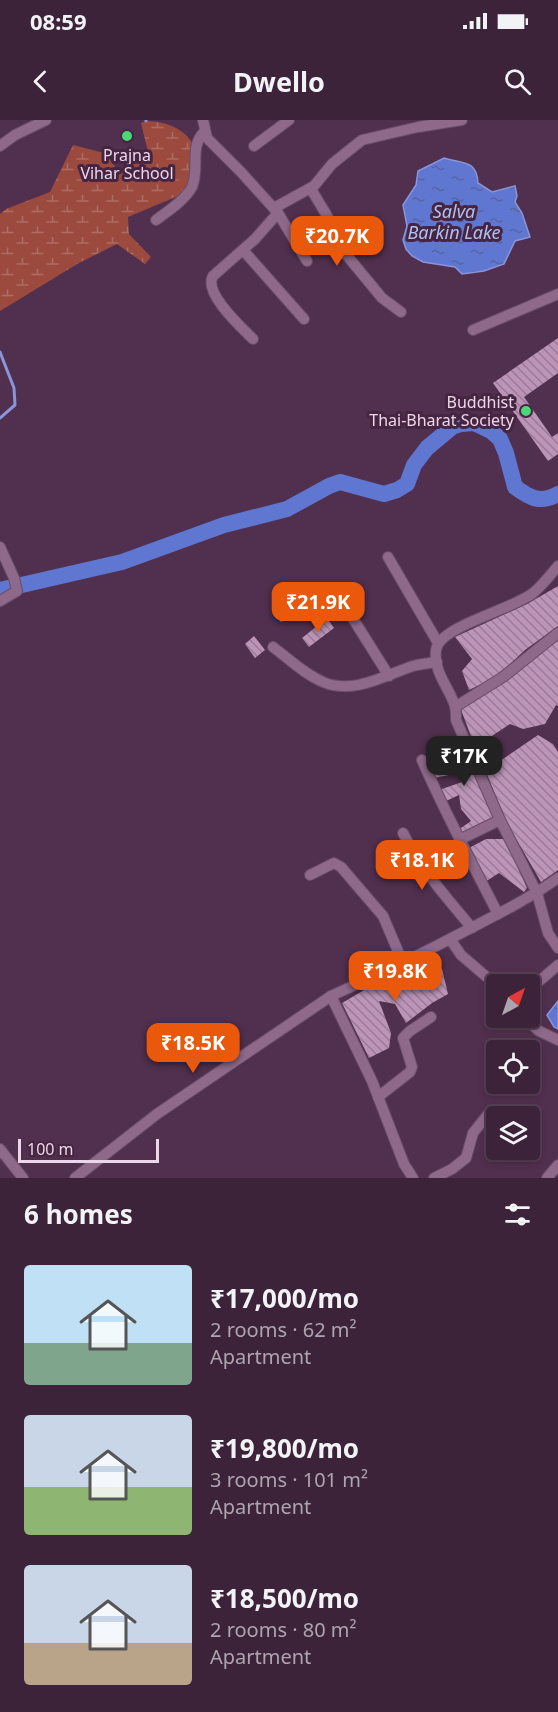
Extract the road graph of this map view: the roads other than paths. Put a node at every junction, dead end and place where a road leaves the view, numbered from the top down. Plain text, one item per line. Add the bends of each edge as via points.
1 (46, 120) edge
2 (203, 120) edge
3 (289, 120) edge
4 (462, 120) edge
5 (204, 132) junction
6 (0, 146) edge
7 (254, 146) dead end
8 (311, 189) junction
9 (276, 211) junction
10 (156, 220) dead end
11 (243, 250) junction
12 (307, 261) dead end
13 (558, 294) edge
14 (401, 312) dead end
15 (304, 319) dead end
16 (473, 330) dead end
17 (253, 339) dead end
18 (0, 547) edge
19 (388, 557) dead end
20 (558, 566) edge
21 (340, 598) dead end
22 (0, 601) edge
23 (558, 633) edge
24 (438, 643) junction
25 (273, 646) dead end
26 (437, 662) junction
27 (389, 676) junction
28 (455, 707) junction
29 (423, 760) dead end
30 (500, 820) junction
31 (403, 833) dead end
32 (459, 840) junction
33 (310, 875) dead end
34 (558, 878) edge
35 (537, 893) junction
36 (498, 914) junction
37 (472, 928) junction
38 (450, 939) junction
39 (558, 948) edge
40 (403, 963) junction
41 (558, 965) edge
42 (486, 976) edge
43 (540, 980) edge
44 (332, 996) junction
45 (431, 1017) dead end
46 (536, 1028) edge
47 (558, 1040) edge
48 (378, 1097) junction
49 (486, 1117) edge
50 (0, 1149) edge
51 (558, 1166) edge
52 (23, 1178) edge
53 (75, 1178) edge
54 (413, 1178) edge
55 (434, 1178) edge
56 (547, 1178) edge

1 - 6 street
2 - 5 street
3 - 7 street
4 - 8 street via 362,140 332,164
5 - 9 street
5 - 10 street via 196,143 196,173 190,190
8 - 9 street
8 - 14 street via 348,258 382,298
9 - 11 street
9 - 12 street
11 - 15 street
11 - 17 street via 211,279 211,287
13 - 16 street
18 - 22 street via 17,591
19 - 24 street
20 - 24 street via 533,594 461,626
21 - 27 street
23 - 28 street via 498,681
24 - 26 street
25 - 27 street via 307,674 325,683 358,685
26 - 27 street
26 - 28 street
28 - 30 street via 456,720
29 - 32 street
30 - 32 street
30 - 35 street
31 - 37 street via 434,884
32 - 36 street
33 - 40 street via 334,863 341,867 383,916
34 - 35 street
35 - 36 street
35 - 39 street via 548,933
36 - 37 street
37 - 38 street
38 - 40 street
38 - 42 street via 461,955
40 - 44 street
41 - 43 street
44 - 48 street
44 - 53 street via 157,1114
45 - 48 street via 403,1038 410,1072
46 - 47 street
48 - 54 street
49 - 55 street via 473,1133 466,1158
50 - 52 street
51 - 56 street

